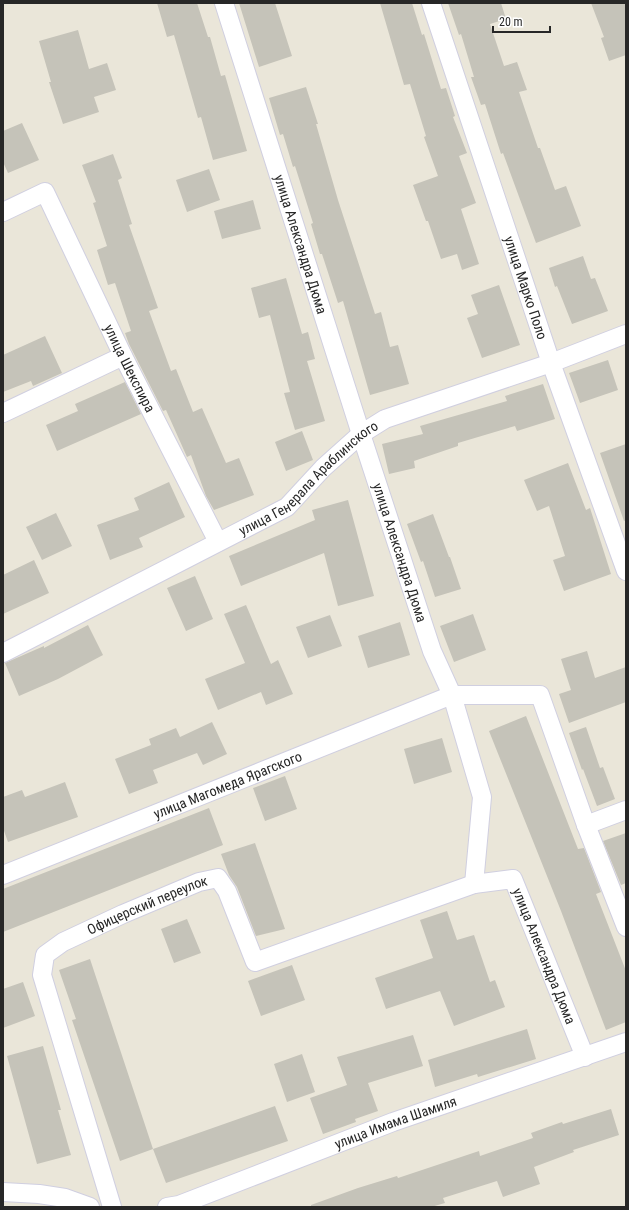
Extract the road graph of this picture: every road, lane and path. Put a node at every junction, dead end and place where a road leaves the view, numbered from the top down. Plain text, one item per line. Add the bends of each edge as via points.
1 (224, 3) edge
2 (431, 3) edge
3 (3, 212) edge
4 (626, 334) edge
5 (123, 356) junction
6 (551, 363) junction
7 (3, 413) edge
8 (361, 434) junction
9 (218, 542) junction
10 (626, 571) edge
11 (3, 653) edge
12 (452, 695) junction
13 (626, 810) edge
14 (586, 825) junction
15 (3, 875) edge
16 (474, 884) junction
17 (624, 916) edge
18 (626, 1042) edge
19 (585, 1057) junction
20 (3, 1192) edge
21 (90, 1207) edge
22 (112, 1207) edge
23 (167, 1207) edge

1 - 8 street, улица Александра Дюма
2 - 6 street, улица Марко Поло
3 - 5 street, улица Шекспира via 45,192
4 - 6 street, улица Генерала Араблинского
5 - 7 street
5 - 9 street, улица Шекспира
6 - 8 street, улица Генерала Араблинского via 385,419
6 - 10 street, улица Марко Поло
8 - 9 street, улица Генерала Араблинского via 323,468 287,507
8 - 12 street, улица Александра Дюма via 432,651
9 - 11 street, улица Генерала Араблинского
12 - 14 street via 540,695
12 - 15 street, улица Магомеда Ярагского
12 - 16 street, улица Александра Дюма via 482,797
13 - 14 street
14 - 17 street
16 - 19 street, улица Александра Дюма via 513,879
16 - 22 street, Офицерский переулок via 255,962 226,891 218,878 199,882 123,914 64,942 45,955 42,975
18 - 19 street, улица Имама Шамиля
19 - 23 street, улица Имама Шамиля via 394,1122 179,1205
20 - 21 street via 65,1198

